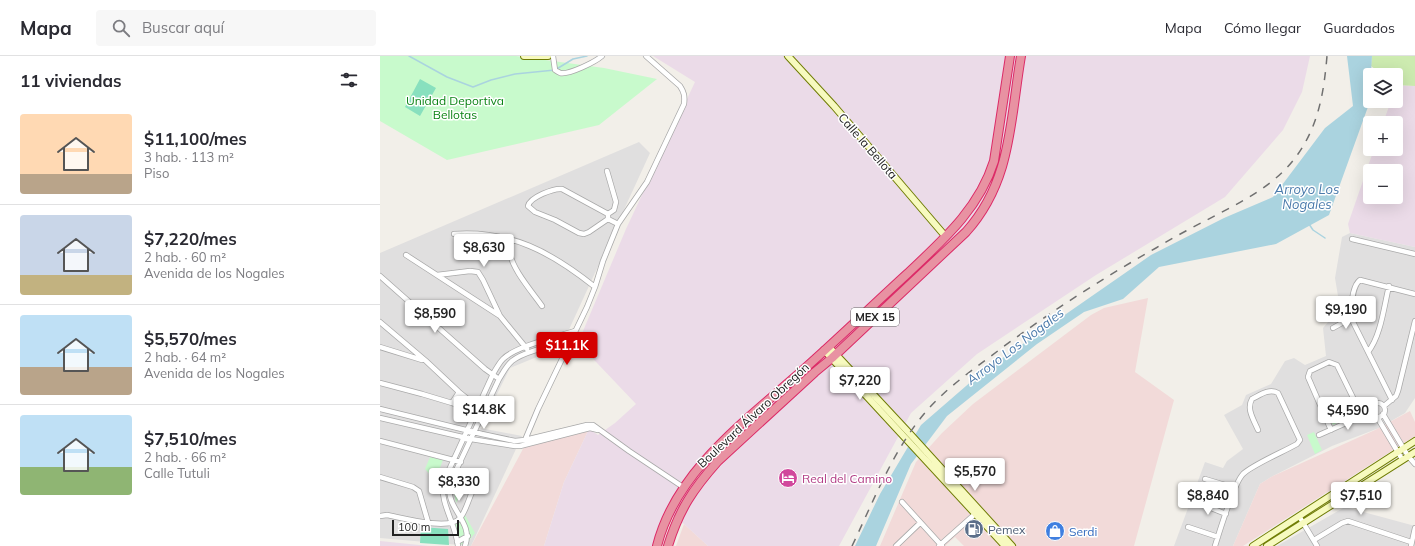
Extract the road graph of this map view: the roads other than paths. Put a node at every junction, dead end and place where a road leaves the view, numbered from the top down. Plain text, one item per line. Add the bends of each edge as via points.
1 (524, 56) edge
2 (548, 56) edge
3 (553, 56) edge
4 (602, 56) edge
5 (646, 56) edge
6 (788, 56) edge
7 (1010, 56) edge
8 (1021, 56) edge
9 (607, 171) dead end
10 (608, 217) junction
11 (618, 224) junction
12 (454, 234) dead end
13 (946, 237) junction
14 (1352, 239) dead end
15 (511, 240) junction
16 (1415, 254) edge
17 (406, 255) dead end
18 (437, 275) junction
19 (380, 276) edge
20 (1389, 286) junction
21 (595, 287) junction
22 (1415, 294) edge
23 (542, 306) dead end
24 (500, 316) junction
25 (1351, 318) junction
26 (1415, 321) edge
27 (380, 322) edge
28 (1333, 328) dead end
29 (1414, 329) edge
30 (575, 331) junction
31 (571, 341) junction
32 (380, 347) edge
33 (526, 347) junction
34 (826, 348) junction
35 (1368, 352) junction
36 (530, 353) junction
37 (834, 356) junction
38 (426, 360) junction
39 (493, 374) junction
40 (499, 379) junction
41 (380, 383) edge
42 (459, 392) junction
43 (1392, 400) junction
44 (452, 403) junction
45 (1384, 406) junction
46 (380, 409) edge
47 (476, 410) junction
48 (1371, 412) junction
49 (483, 414) junction
50 (1383, 414) junction
51 (1362, 416) junction
52 (1377, 417) junction
53 (380, 418) edge
54 (467, 430) junction
55 (1258, 430) dead end
56 (1331, 430) junction
57 (601, 431) junction
58 (474, 432) junction
59 (1319, 435) dead end
60 (464, 438) junction
61 (471, 439) junction
62 (525, 440) junction
63 (380, 441) edge
64 (1415, 441) edge
65 (1404, 448) junction
66 (923, 452) junction
67 (1397, 452) junction
68 (1415, 452) edge
69 (1408, 456) junction
70 (454, 459) junction
71 (1402, 459) junction
72 (461, 462) junction
73 (1415, 464) edge
74 (380, 477) edge
75 (1205, 479) dead end
76 (683, 487) junction
77 (1235, 488) junction
78 (472, 492) dead end
79 (902, 502) dead end
80 (1196, 502) dead end
81 (975, 514) junction
82 (1226, 514) junction
83 (380, 516) edge
84 (1299, 516) junction
85 (460, 518) junction
86 (428, 522) junction
87 (920, 522) junction
88 (1304, 522) junction
89 (453, 523) junction
90 (1188, 527) dead end
91 (1415, 528) edge
92 (468, 536) junction
93 (1218, 537) junction
94 (1277, 543) edge
95 (458, 544) edge
96 (1316, 544) edge
97 (1411, 544) edge
98 (940, 545) edge
99 (465, 546) edge
100 (657, 546) edge
101 (668, 546) edge
102 (896, 546) edge
103 (1005, 546) edge
104 (1012, 546) edge
105 (1215, 546) edge
106 (1252, 546) edge
107 (1267, 546) edge

1 - 2 main road
3 - 4 street via 555,70 566,73 594,62
5 - 11 street via 680,86 685,97 684,104 647,182
6 - 13 main road, Calle la Bellota
7 - 13 highway, Boulevard Álvaro Obregón / MEX 15 via 990,173 973,205
8 - 37 highway, Boulevard Álvaro Obregón / MEX 15 via 1003,166 983,212 966,232
9 - 10 street via 616,202
10 - 10 street via 566,190 560,189 534,198 528,206 535,212 584,234
10 - 11 street
11 - 21 street
12 - 15 street via 486,234
13 - 34 highway, Boulevard Álvaro Obregón / MEX 15
14 - 16 street
15 - 21 street via 548,254 572,268
15 - 23 street via 510,252 513,263
17 - 18 street
18 - 24 street
18 - 24 street via 478,272
19 - 39 street
20 - 22 street
20 - 25 street via 1358,281 1351,305
20 - 35 street via 1375,340
21 - 30 street
24 - 33 street
25 - 28 street
25 - 35 street
26 - 29 street
27 - 38 street
29 - 43 street via 1398,391
30 - 31 street
30 - 33 street
31 - 36 street
31 - 62 street
32 - 38 street
33 - 36 street
33 - 39 street via 508,354
34 - 37 main road
34 - 76 highway, Boulevard Álvaro Obregón / MEX 15 via 728,437 701,464
35 - 43 street
36 - 40 street via 512,361
37 - 66 main road
37 - 101 highway, Boulevard Álvaro Obregón / MEX 15 via 705,475 679,513
38 - 42 street
39 - 40 street
39 - 47 street
40 - 49 street
41 - 44 street
42 - 44 street
42 - 47 street
43 - 45 street
44 - 47 street
45 - 48 street via 1374,404
45 - 50 street
46 - 54 street
47 - 49 street
47 - 54 street
48 - 51 street
48 - 52 street
49 - 58 street
50 - 52 street
50 - 65 street
51 - 56 street
51 - 56 street via 1337,365 1329,362 1310,371 1308,377
52 - 67 street
53 - 60 street
54 - 58 street
54 - 60 street
55 - 77 street via 1249,408 1250,402 1270,391 1276,391 1300,440 1298,444 1247,471
56 - 59 street
57 - 61 street via 588,428 520,446
57 - 62 street via 591,424
57 - 76 street
58 - 61 street
58 - 62 street via 515,441
60 - 61 street
60 - 70 street
61 - 72 street
63 - 70 street
64 - 65 main road
65 - 67 main road
65 - 69 street
66 - 81 main road
66 - 104 main road
67 - 71 street
67 - 84 main road
68 - 69 main road
69 - 71 main road
69 - 73 street
70 - 72 street
70 - 89 street via 442,487
71 - 88 main road
72 - 85 street via 449,490 452,504
74 - 86 street via 419,491
75 - 77 street
76 - 100 highway, Boulevard Álvaro Obregón / MEX 15 via 665,519
77 - 82 street
78 - 85 street
79 - 87 street
80 - 82 street
81 - 98 street
81 - 103 main road
82 - 93 street
83 - 86 street
84 - 88 street
84 - 106 main road
85 - 89 street
85 - 92 street
86 - 89 street
87 - 98 street
87 - 102 street
88 - 94 main road
88 - 96 street
89 - 95 street
90 - 93 street
91 - 97 street
92 - 95 street
92 - 99 street
93 - 105 street
94 - 107 main road
96 - 97 street via 1348,521

